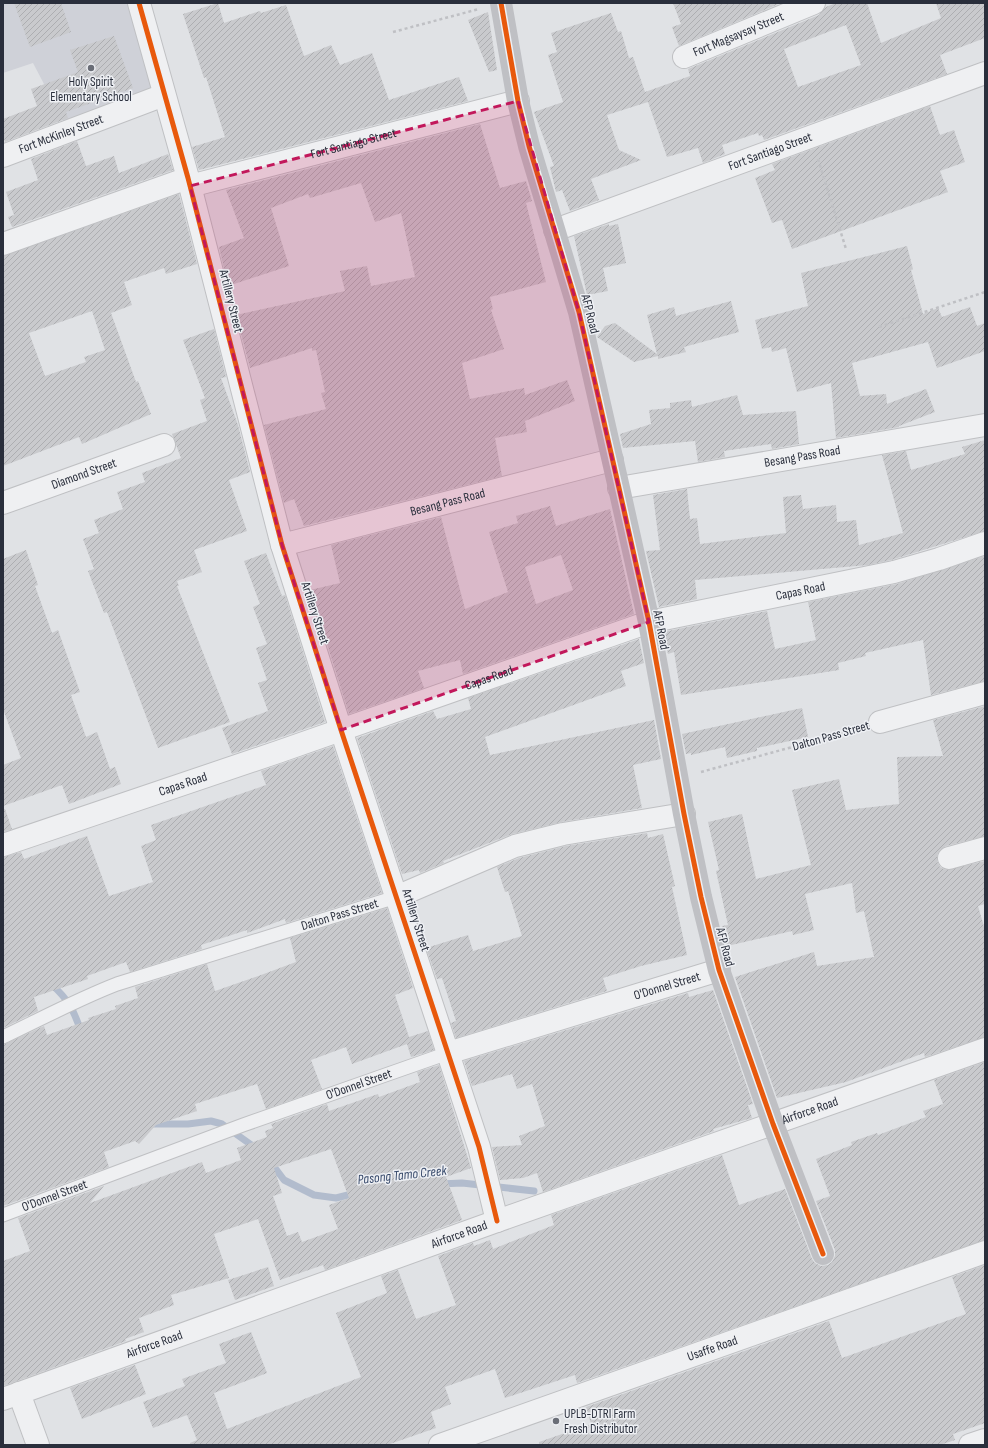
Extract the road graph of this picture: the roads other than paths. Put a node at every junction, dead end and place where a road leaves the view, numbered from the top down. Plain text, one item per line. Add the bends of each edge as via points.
1 (139, 3) edge
2 (501, 3) edge
3 (814, 3) edge
4 (684, 57) dead end
5 (985, 73) edge
6 (164, 95) junction
7 (518, 101) junction
8 (3, 156) edge
9 (189, 182) junction
10 (555, 230) junction
11 (3, 244) edge
12 (985, 425) edge
13 (164, 445) dead end
14 (612, 460) junction
15 (619, 488) junction
16 (3, 503) edge
17 (985, 543) edge
18 (282, 545) junction
19 (649, 622) junction
20 (985, 693) edge
21 (880, 722) road end
22 (341, 730) junction
23 (684, 814) junction
24 (3, 845) edge
25 (985, 848) edge
26 (949, 858) dead end
27 (396, 897) junction
28 (719, 970) junction
29 (3, 1037) edge
30 (985, 1049) edge
31 (448, 1053) junction
32 (773, 1124) junction
33 (3, 1215) edge
34 (497, 1221) junction
35 (985, 1252) edge
36 (823, 1254) dead end
37 (11, 1396) edge
38 (985, 1440) edge
39 (38, 1445) edge
40 (440, 1445) edge
41 (970, 1445) edge

1 - 6 street, Artillery Street
2 - 7 street, AFP Road
3 - 4 street, Fort Magsaysay Street
5 - 10 street, Fort Santiago Street
6 - 8 street, Fort McKinley Street
6 - 9 street, Artillery Street
7 - 9 street, Fort Santiago Street
7 - 10 street, AFP Road
9 - 11 street, Fort Santiago Street
9 - 18 street, Artillery Street
10 - 14 street, AFP Road via 579,312
12 - 15 street, Besang Pass Road
13 - 16 street, Diamond Street
14 - 15 street, AFP Road
14 - 18 street, Besang Pass Road
15 - 19 street, AFP Road
17 - 19 street, Capas Road via 894,572
18 - 22 street, Artillery Street
19 - 22 street, Capas Road
19 - 23 street, AFP Road
20 - 21 street, Dalton Pass Street
22 - 24 street, Capas Road
22 - 27 street, Artillery Street
23 - 27 street, Dalton Pass Street via 563,834 515,846
23 - 28 street, AFP Road
25 - 26 street
27 - 29 lane, Dalton Pass Street via 117,984 83,997
27 - 31 street, Artillery Street
28 - 31 street, O'Donnel Street
28 - 32 street, AFP Road
30 - 32 street, Airforce Road
31 - 33 lane, O'Donnel Street via 243,1125
31 - 34 street, Artillery Street via 479,1147
32 - 34 street, Airforce Road
32 - 36 street, AFP Road
34 - 37 street, Airforce Road
35 - 40 street, Usaffe Road
37 - 39 street
38 - 41 street

